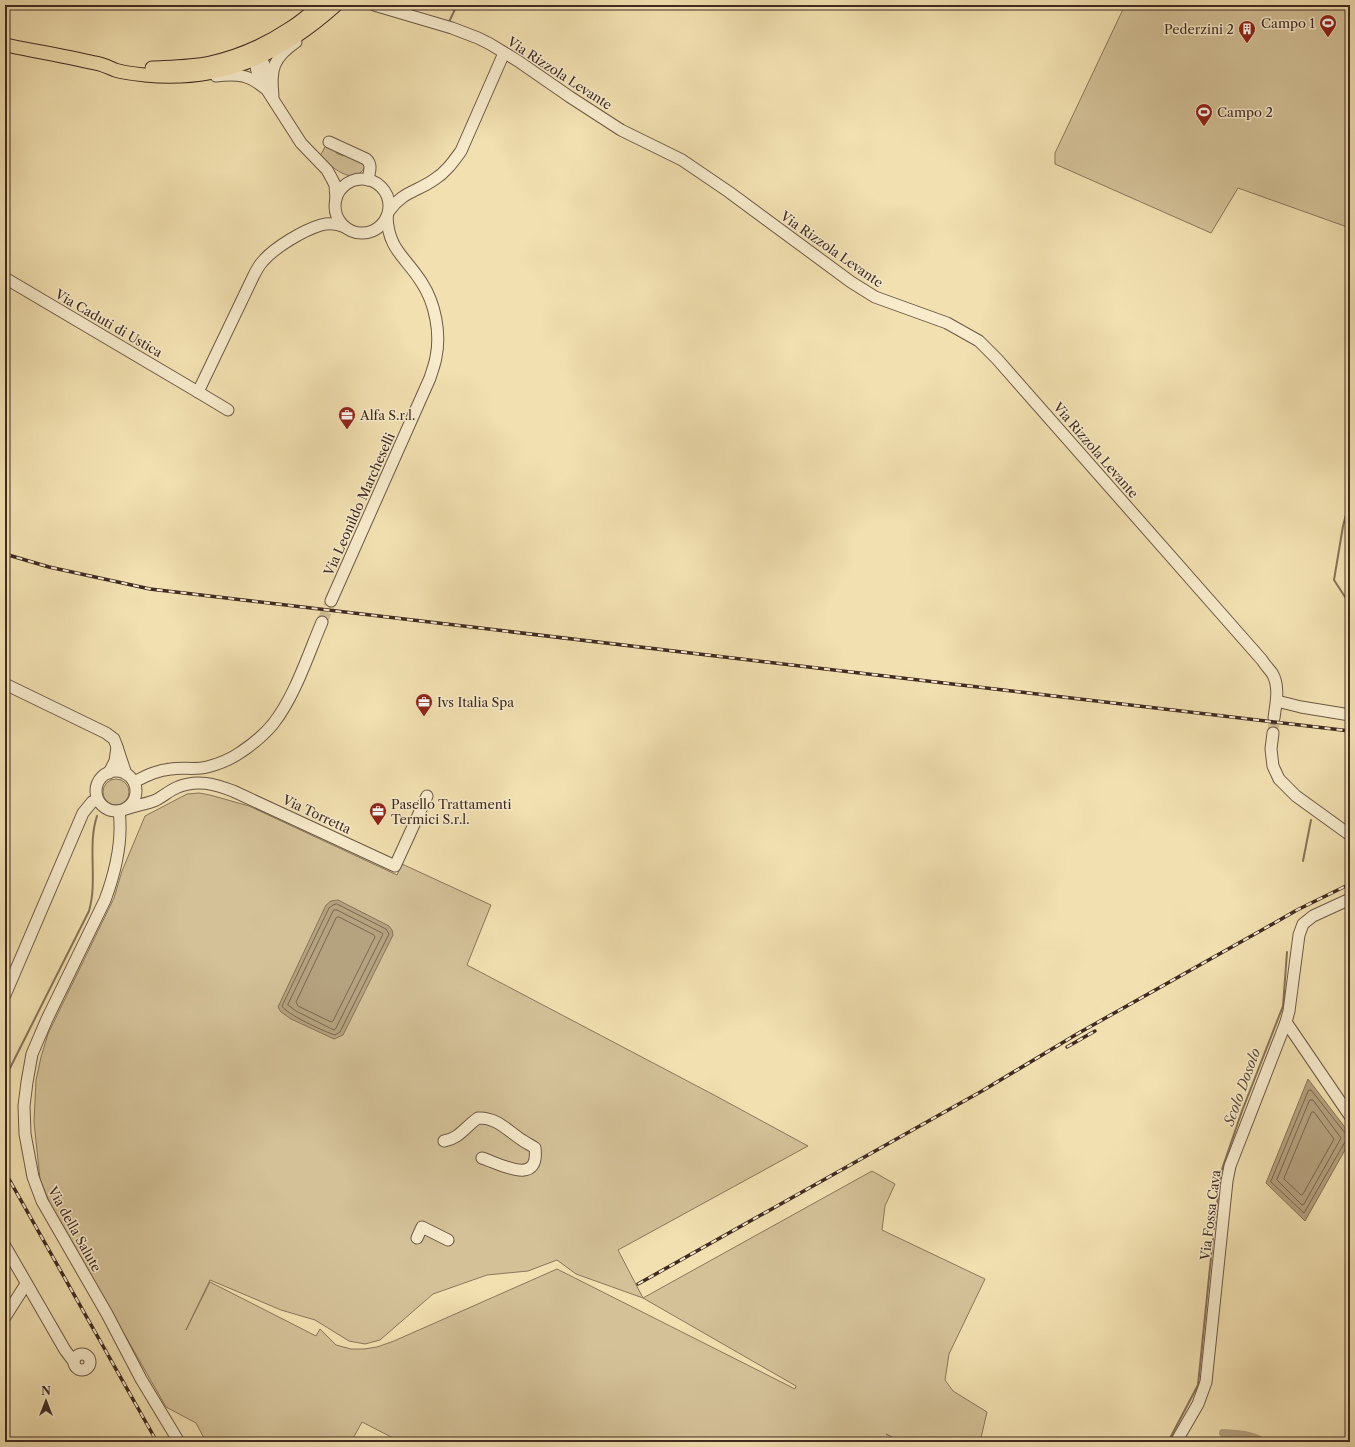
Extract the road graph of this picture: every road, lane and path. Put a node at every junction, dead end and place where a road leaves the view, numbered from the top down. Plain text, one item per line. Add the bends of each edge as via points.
1 (374, 5) edge
2 (329, 7) edge
3 (5, 45) edge
4 (256, 53) junction
5 (504, 53) junction
6 (102, 64) junction
7 (153, 76) junction
8 (270, 89) junction
9 (329, 142) dead end
10 (327, 170) junction
11 (362, 180) junction
12 (383, 189) junction
13 (407, 194) junction
14 (335, 203) junction
15 (388, 214) junction
16 (321, 225) junction
17 (345, 227) junction
18 (362, 233) junction
19 (392, 244) junction
20 (5, 278) edge
21 (198, 392) junction
22 (228, 410) dead end
23 (331, 601) tunnel mouth
24 (322, 622) tunnel mouth
25 (5, 684) edge
26 (1277, 701) junction
27 (1350, 715) edge
28 (1274, 718) tunnel mouth
29 (1272, 732) tunnel mouth
30 (118, 747) junction
31 (109, 773) junction
32 (132, 783) junction
33 (427, 796) dead end
34 (98, 800) junction
35 (156, 800) junction
36 (122, 810) junction
37 (1350, 835) edge
38 (1350, 899) edge
39 (5, 995) edge
40 (1286, 1022) junction
41 (1350, 1116) edge
42 (444, 1141) dead end
43 (482, 1158) dead end
44 (417, 1238) dead end
45 (448, 1240) dead end
46 (5, 1246) edge
47 (26, 1284) junction
48 (5, 1317) edge
49 (74, 1362) dead end
50 (179, 1442) edge
51 (1176, 1442) edge

1 - 5 street, Via Rizzola Levante via 466,32
2 - 4 main road via 291,28
2 - 8 street via 324,20 287,48 277,60 272,71
3 - 6 main road
4 - 6 main road via 209,64 182,66 142,68
4 - 7 main road via 231,68 200,75
4 - 8 street via 263,62
5 - 13 street via 457,157 434,180
5 - 26 street, Via Rizzola Levante via 621,130 682,160 875,297 947,322 980,341 1262,660 1276,684
6 - 7 main road via 116,70
7 - 8 street via 160,80 170,80 240,74
8 - 10 street via 278,108 301,143
9 - 11 street via 369,162 371,165
10 - 11 street via 342,177
10 - 14 street via 335,186
11 - 12 street via 374,182
11 - 14 street via 345,185
12 - 13 street
12 - 15 street via 388,199
13 - 15 street via 394,203
14 - 16 street via 332,214
14 - 17 street via 339,220
15 - 18 street via 380,226 373,231
15 - 19 street, Via Leonildo Marcheselli via 388,232
16 - 17 street
16 - 21 street via 295,237 262,261
17 - 18 street
18 - 19 street, Via Leonildo Marcheselli
19 - 23 street, Via Leonildo Marcheselli via 422,283 431,301 438,338 436,357 430,378
20 - 21 street, Via Caduti di Ustica
21 - 22 street, Via Caduti di Ustica
24 - 32 street via 287,702 274,724 256,741 215,765 161,771
25 - 30 street via 106,733 114,739
26 - 27 street
26 - 28 street, Via Rizzola Levante
29 - 37 street via 1273,766 1279,779 1296,796
30 - 31 street
30 - 32 street
31 - 32 street via 118,772
31 - 34 street via 98,784
32 - 35 street via 145,798
32 - 36 street via 134,801
33 - 35 street, Via Torretta via 395,866 233,791 212,784 185,785
34 - 36 street via 104,808
34 - 39 street via 92,802 83,813
35 - 36 street, Via Torretta
36 - 50 street, Via della Salute via 118,852 110,886 46,1019 32,1054 24,1106 25,1134 33,1177 42,1201
38 - 40 street, Via Fossa Cava via 1313,916 1303,924 1299,935
40 - 41 street
40 - 51 street, Via Fossa Cava via 1226,1181 1206,1382 1198,1404
42 - 43 street via 458,1136 478,1118 489,1118 535,1148 536,1154 535,1161 525,1171 518,1171
44 - 45 street via 422,1227
46 - 47 street
47 - 48 street
47 - 49 street

